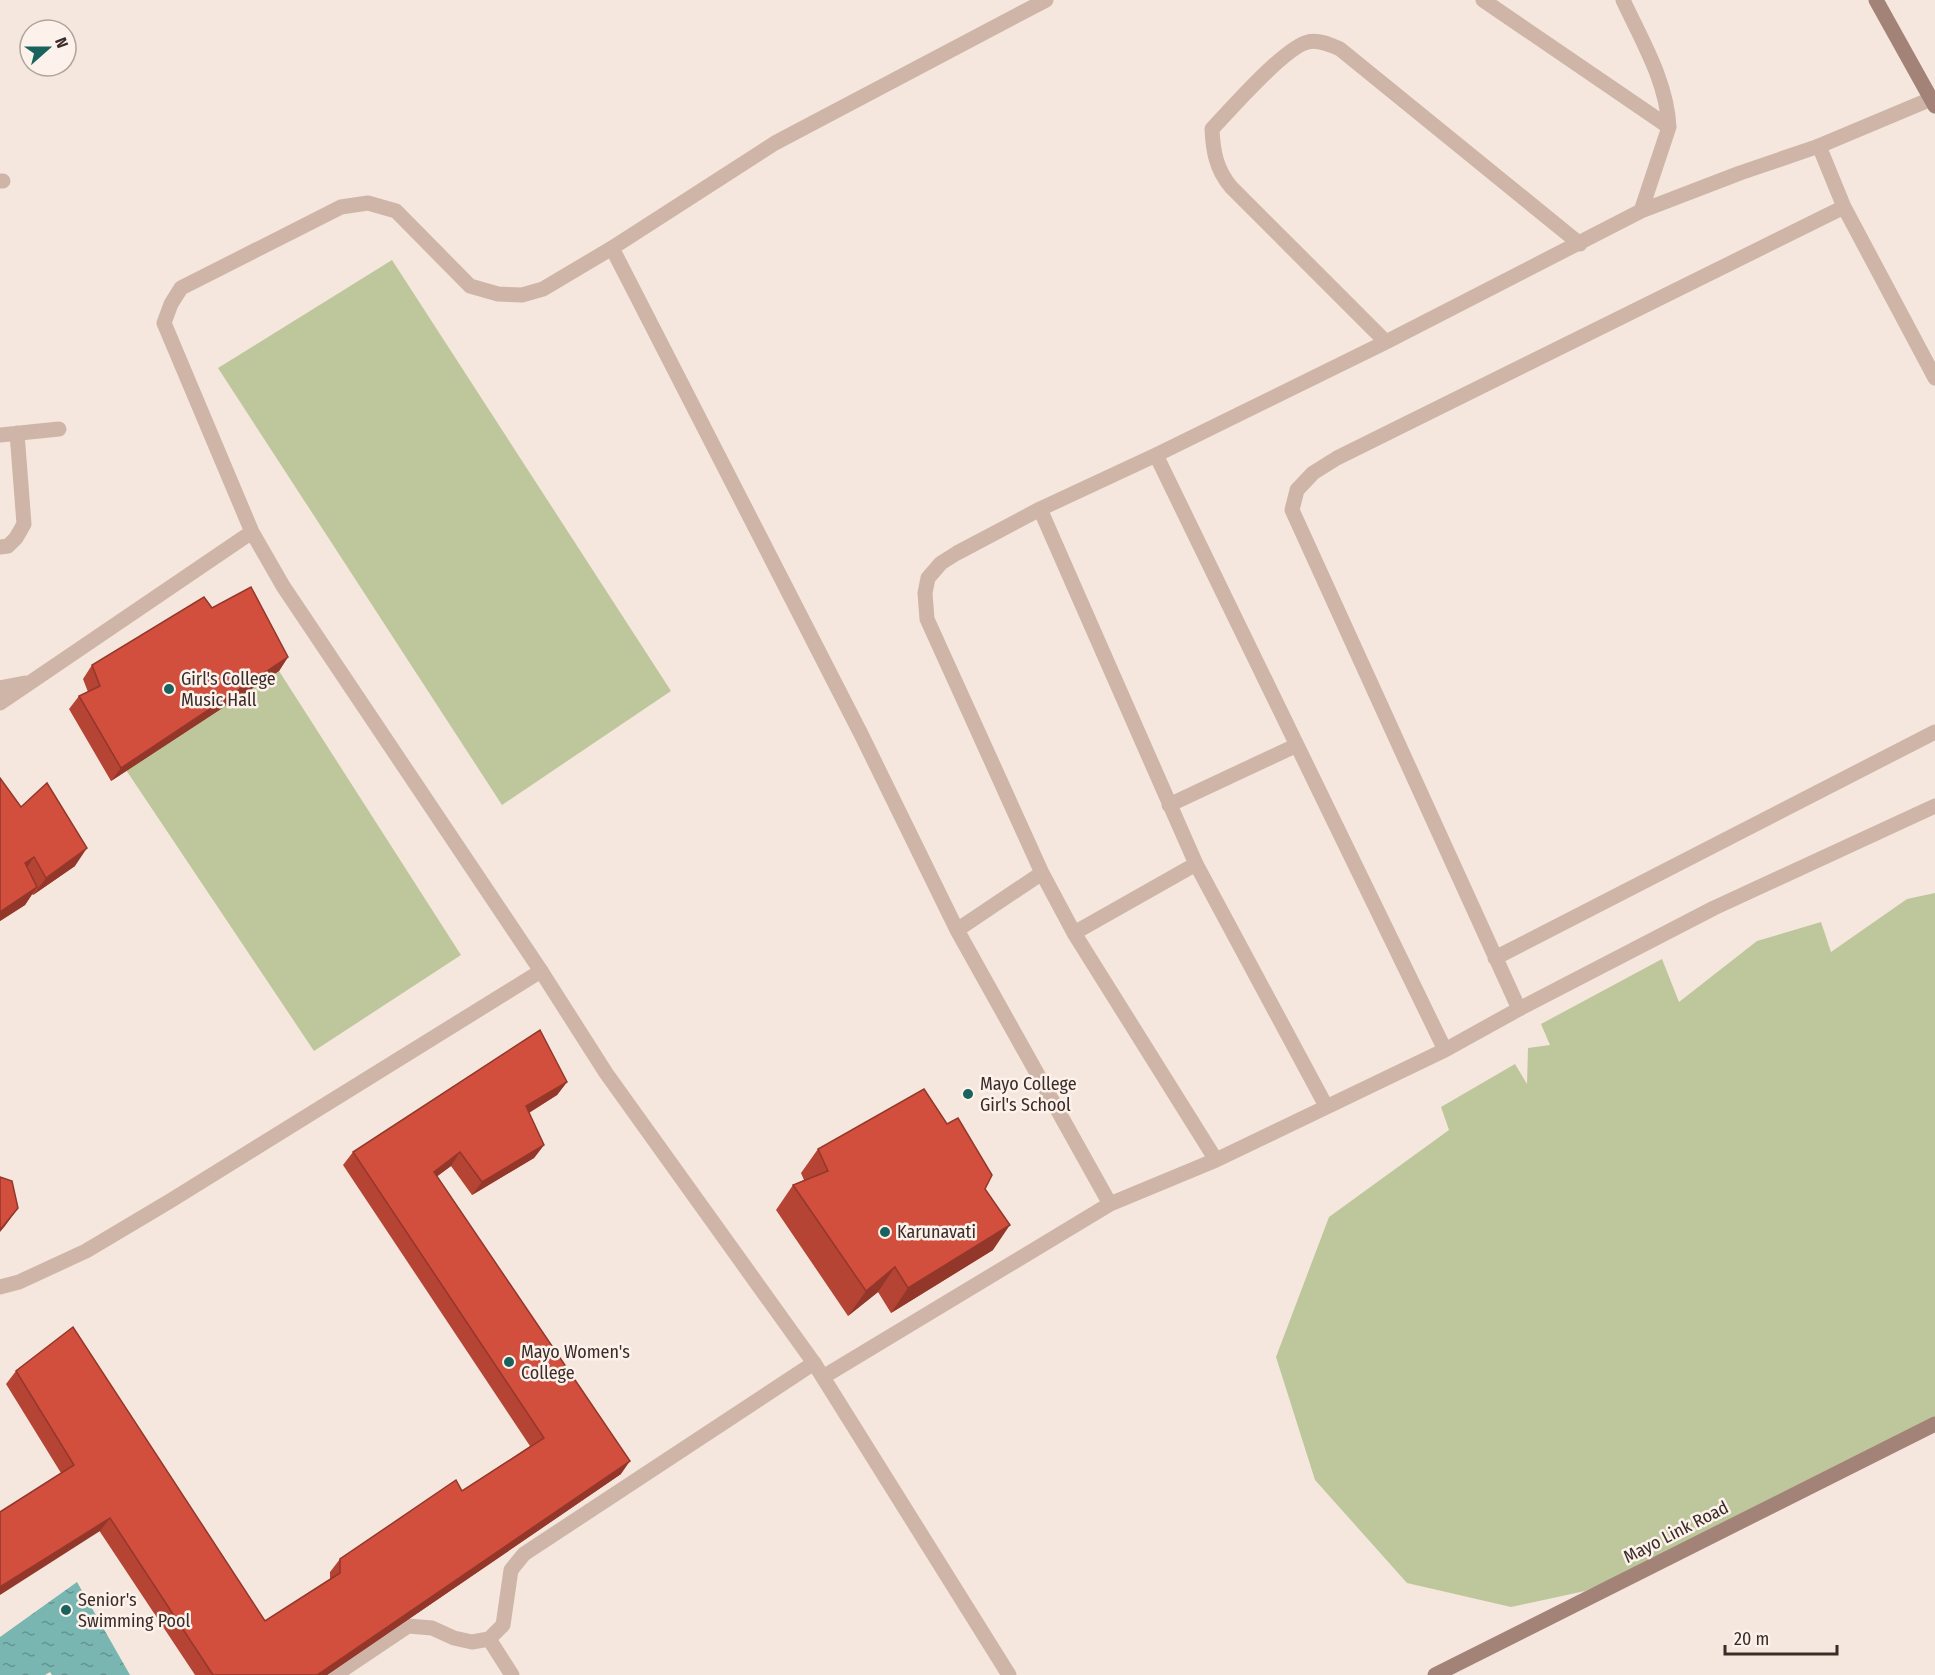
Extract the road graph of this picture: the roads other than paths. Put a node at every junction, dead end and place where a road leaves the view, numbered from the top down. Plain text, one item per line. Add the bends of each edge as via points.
1 (1046, 0) edge
2 (1483, 0) edge
3 (1623, 0) edge
4 (1876, 0) edge
5 (1933, 103) edge
6 (1669, 127) junction
7 (1819, 146) junction
8 (1844, 207) junction
9 (1641, 212) junction
10 (1580, 244) junction
11 (612, 248) junction
12 (1386, 342) junction
13 (1935, 378) edge
14 (59, 429) dead end
15 (17, 433) junction
16 (0, 435) edge
17 (1156, 455) junction
18 (1040, 509) junction
19 (252, 532) junction
20 (0, 547) edge
21 (34, 681) junction
22 (0, 688) edge
23 (0, 703) edge
24 (1935, 732) edge
25 (1295, 746) junction
26 (1169, 805) junction
27 (1935, 806) edge
28 (1196, 864) junction
29 (1042, 873) junction
30 (957, 930) junction
31 (1074, 933) junction
32 (1495, 958) junction
33 (541, 971) junction
34 (1519, 1009) junction
35 (1445, 1050) junction
36 (1326, 1106) junction
37 (1216, 1160) junction
38 (1110, 1204) junction
39 (0, 1287) edge
40 (814, 1363) junction
41 (823, 1377) junction
42 (1935, 1424) edge
43 (489, 1639) junction
44 (335, 1675) edge
45 (512, 1675) edge
46 (1010, 1675) edge
47 (1435, 1675) edge

1 - 11 street via 774,143
2 - 6 street
3 - 6 street via 1660,79 1668,105
4 - 5 street
5 - 7 street
6 - 9 street
7 - 8 street
7 - 9 street
8 - 13 street
8 - 32 street via 1337,458 1297,490 1292,510
9 - 10 street
10 - 12 street
10 - 12 street via 1340,49 1309,41 1288,52 1212,129 1213,154 1222,177 1231,187
11 - 19 street via 543,289 522,295 498,294 470,286 396,211 368,203 341,207 181,288 164,323
11 - 30 street
12 - 17 street
14 - 15 street
15 - 16 street
15 - 20 street via 24,524 8,546
17 - 18 street
17 - 25 street
18 - 26 street
18 - 29 street via 941,563 928,578 925,593 927,619
19 - 21 street
19 - 33 street
21 - 22 street
21 - 23 street
24 - 32 street
25 - 26 street
25 - 35 street
26 - 28 street
27 - 34 street via 1714,908
28 - 31 street
28 - 36 street
29 - 30 street
29 - 31 street
30 - 38 street
31 - 37 street
32 - 34 street
33 - 39 street via 170,1202 86,1251
33 - 40 street via 606,1073
34 - 35 street
35 - 36 street
36 - 37 street
37 - 38 street
38 - 41 street
40 - 41 street
40 - 43 street via 524,1554 511,1570 502,1625
41 - 46 street
42 - 47 street, Mayo Link Road
43 - 44 street via 472,1642 432,1628 408,1626
43 - 45 street

